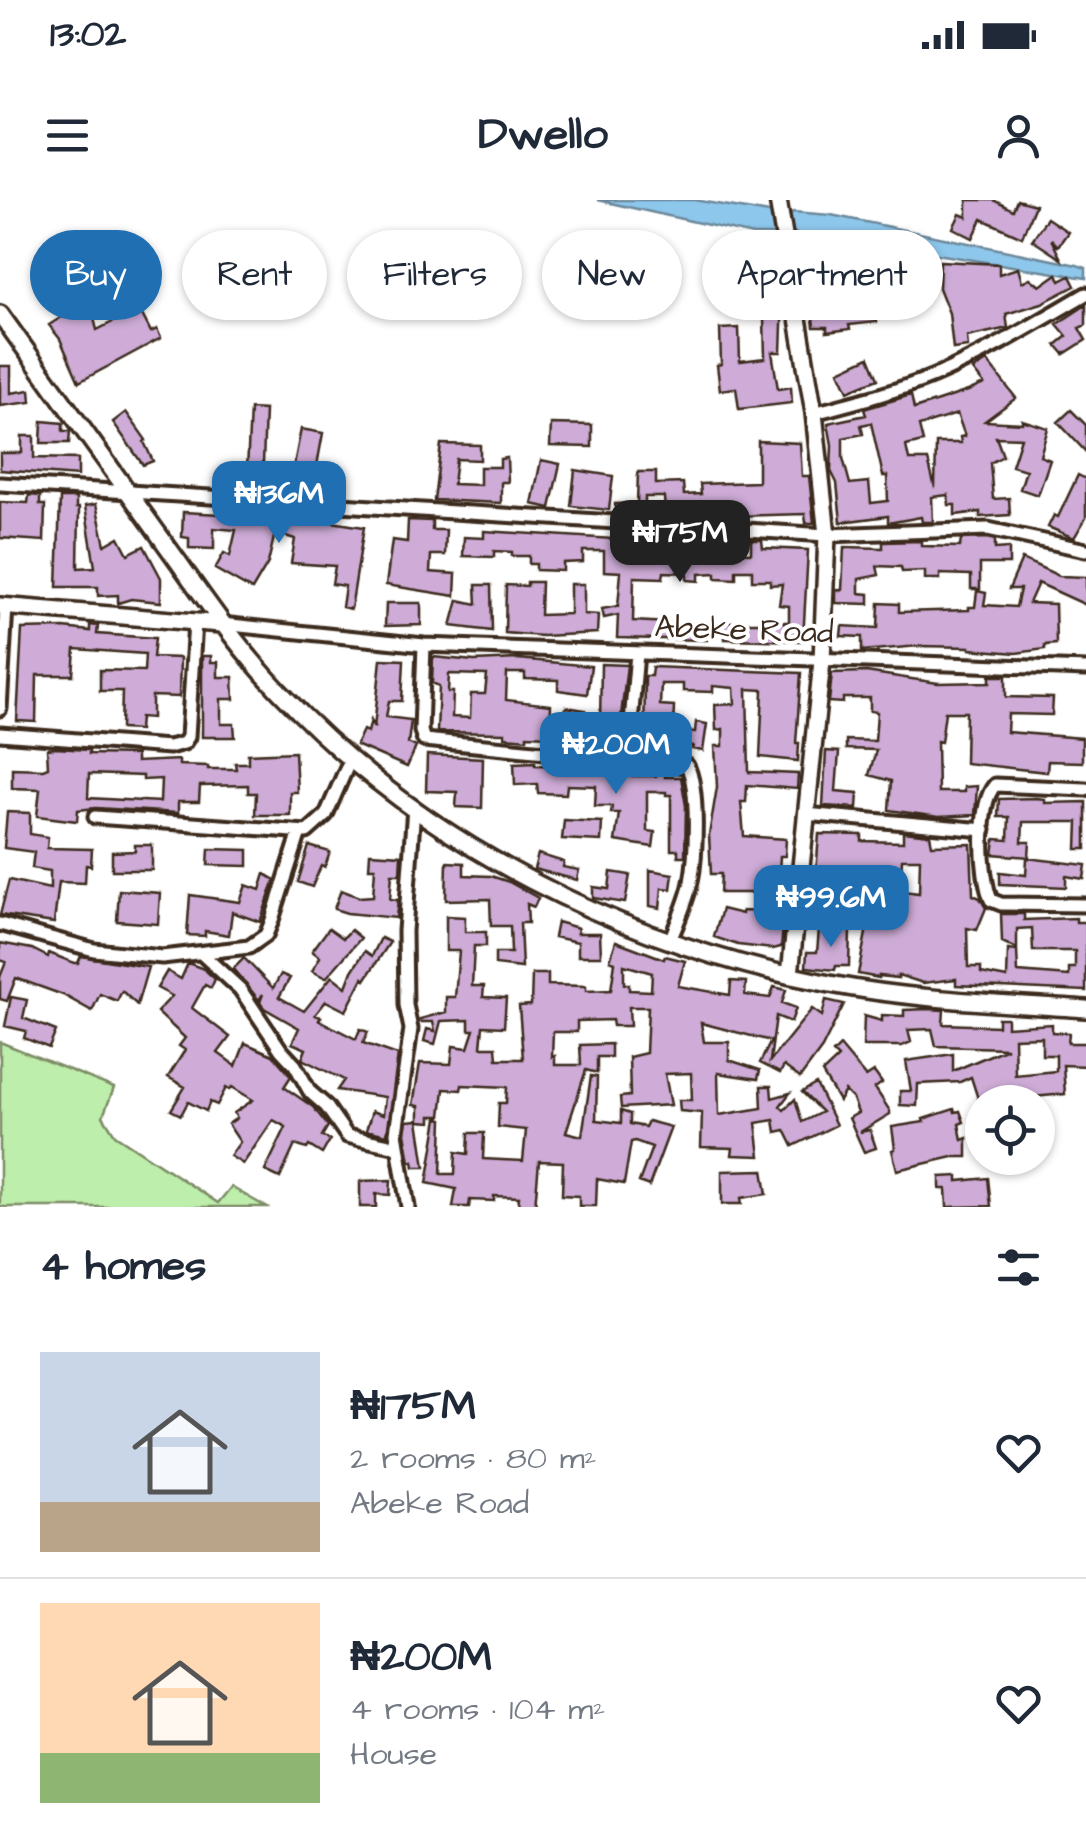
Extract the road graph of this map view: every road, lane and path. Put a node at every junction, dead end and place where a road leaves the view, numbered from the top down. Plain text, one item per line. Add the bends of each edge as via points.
1 (779, 206) edge
2 (1086, 294) edge
3 (0, 314) edge
4 (814, 413) junction
5 (0, 484) edge
6 (127, 493) junction
7 (827, 535) junction
8 (1086, 550) edge
9 (3, 606) edge
10 (195, 622) junction
11 (220, 624) junction
12 (424, 645) junction
13 (637, 653) junction
14 (822, 661) junction
15 (1086, 669) edge
16 (0, 709) edge
17 (0, 734) edge
18 (628, 758) junction
19 (350, 760) junction
20 (1086, 789) edge
21 (414, 807) junction
22 (805, 814) junction
23 (96, 818) dead end
24 (984, 830) junction
25 (300, 832) junction
26 (1086, 905) edge
27 (0, 924) edge
28 (670, 941) junction
29 (202, 954) junction
30 (790, 975) junction
31 (1086, 1008) edge
32 (398, 1146) junction
33 (408, 1207) edge

1 - 4 street
2 - 4 street via 933,376
3 - 6 street
4 - 7 street
5 - 6 street
6 - 7 street
6 - 11 street
7 - 8 street via 988,530
7 - 14 street
9 - 10 street
9 - 16 street
10 - 11 street
10 - 17 street via 184,742
11 - 12 street, Abeke Road
11 - 19 street
12 - 13 street, Abeke Road
12 - 18 street via 424,740
13 - 14 street, Abeke Road
13 - 18 street
14 - 15 street, Abeke Road
14 - 22 street
18 - 28 street via 682,763 692,774 693,870
19 - 21 street
19 - 25 street via 326,816
20 - 24 street via 995,785 986,800
21 - 28 street via 551,891
21 - 32 street via 404,931 411,1029 396,1116
22 - 24 street
22 - 30 street
23 - 25 street
24 - 26 street via 991,900
25 - 29 street via 266,934 250,947
27 - 29 street via 94,950
28 - 30 street
29 - 32 street via 240,990 347,1136
30 - 31 street via 894,994
32 - 33 street

